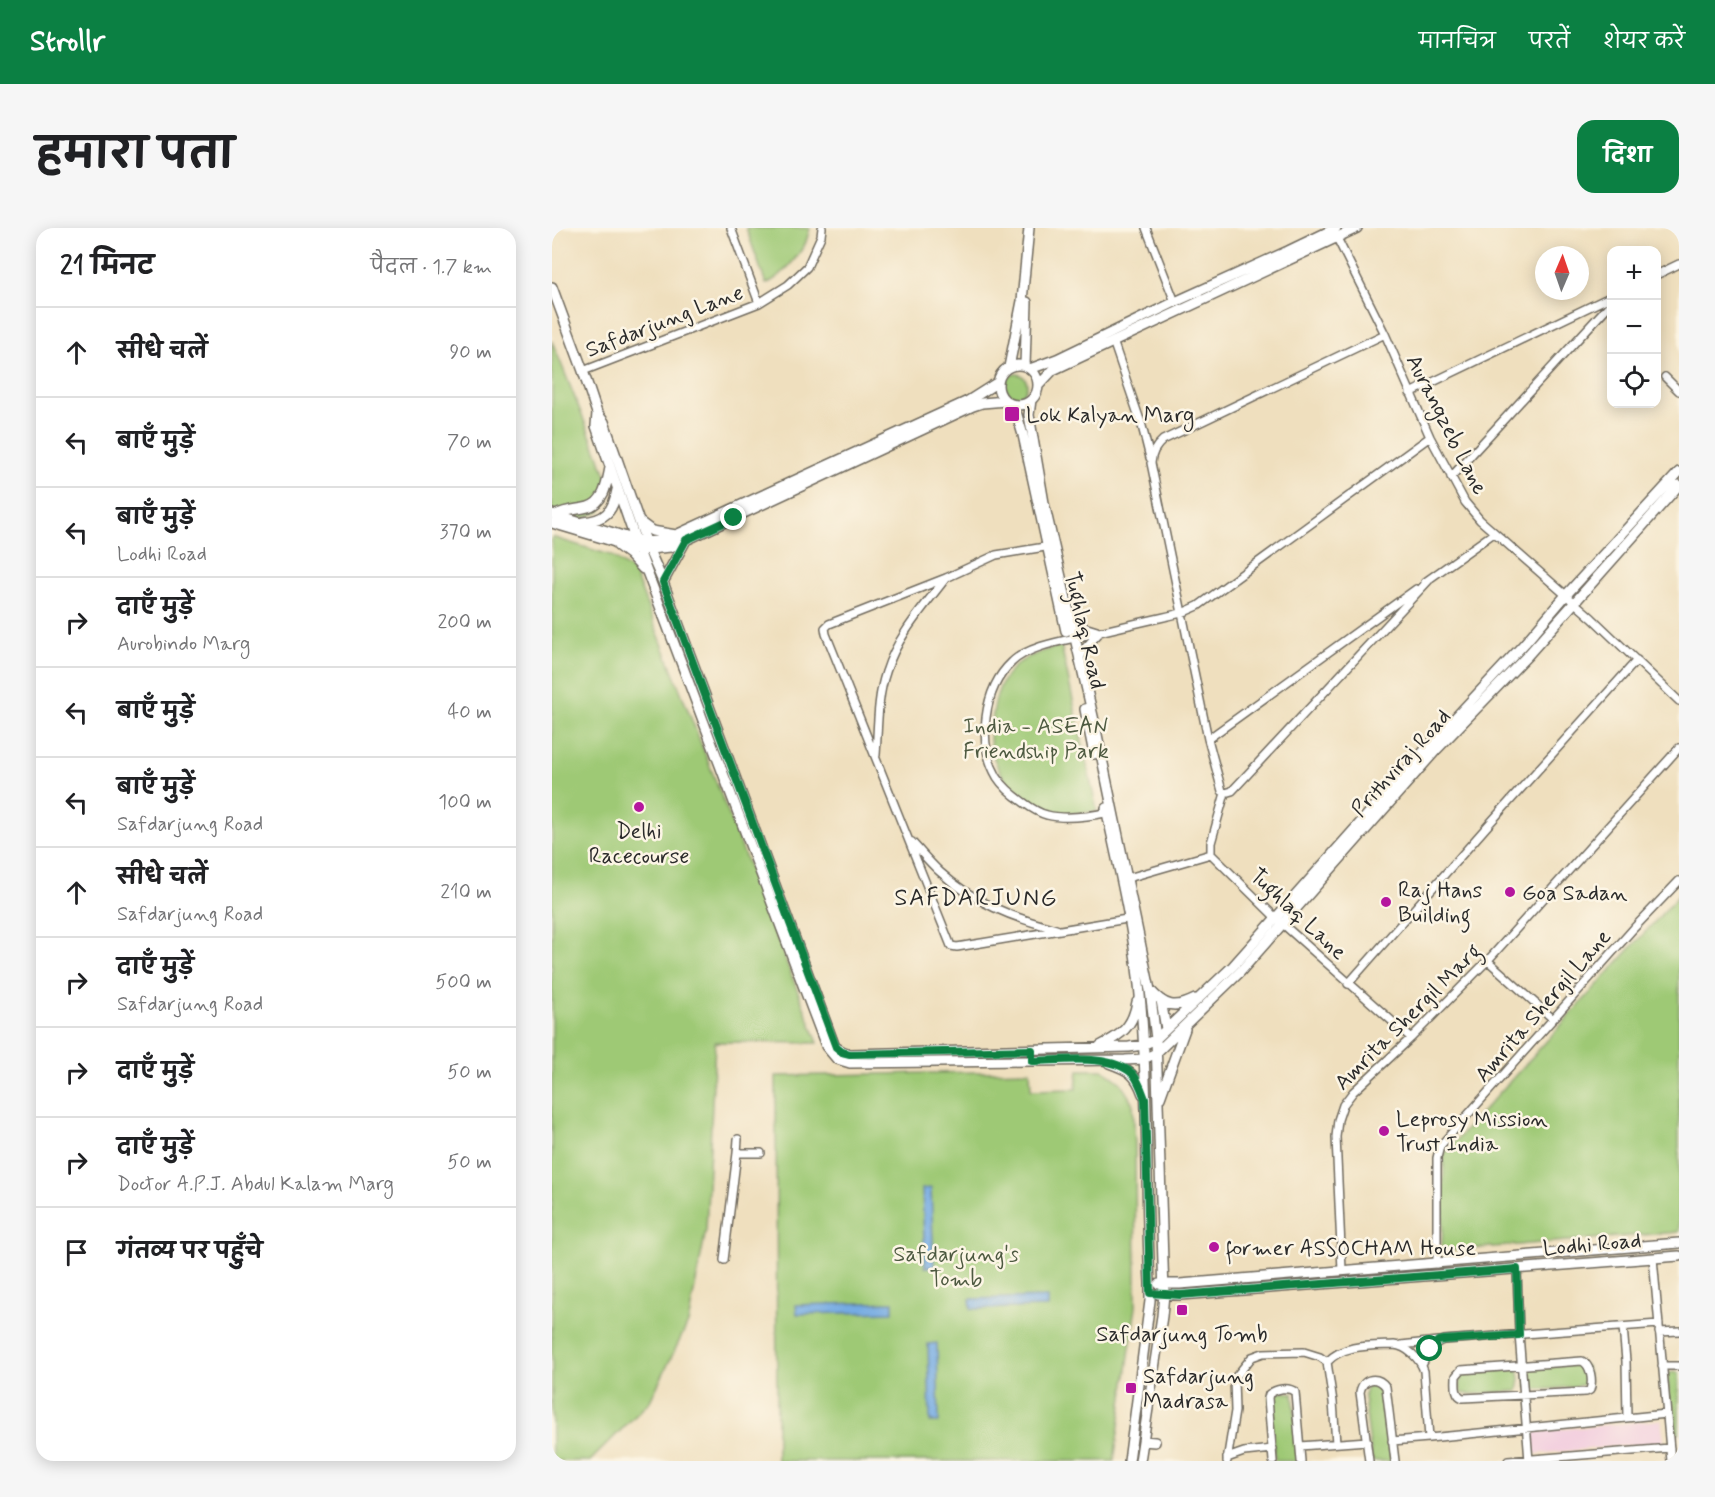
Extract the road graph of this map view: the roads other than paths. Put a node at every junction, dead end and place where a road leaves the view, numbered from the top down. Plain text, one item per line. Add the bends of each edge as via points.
1 (731, 228) edge
2 (822, 228) edge
3 (1029, 228) edge
4 (1035, 228) edge
5 (1146, 228) edge
6 (1357, 228) edge
7 (1335, 232) edge
8 (1679, 264) edge
9 (1661, 273) edge
10 (552, 287) edge
11 (1607, 298) edge
12 (1175, 302) junction
13 (759, 303) junction
14 (1607, 307) edge
15 (1385, 334) junction
16 (1113, 341) junction
17 (1058, 363) junction
18 (1010, 366) junction
19 (1028, 368) junction
20 (583, 371) junction
21 (1665, 377) dead end
22 (998, 382) junction
23 (1038, 386) junction
24 (1679, 391) edge
25 (1410, 393) junction
26 (1031, 400) junction
27 (1008, 403) junction
28 (597, 413) junction
29 (1430, 437) junction
30 (1151, 463) junction
31 (610, 467) junction
32 (1679, 472) edge
33 (1451, 477) junction
34 (1679, 485) edge
35 (618, 488) junction
36 (553, 518) edge
37 (639, 521) junction
38 (578, 522) junction
39 (699, 529) junction
40 (1494, 533) junction
41 (676, 535) junction
42 (609, 540) junction
43 (686, 540) junction
44 (637, 545) junction
45 (648, 546) junction
46 (1050, 547) junction
47 (647, 573) junction
48 (946, 578) junction
49 (1429, 580) junction
50 (663, 582) junction
51 (1570, 599) junction
52 (1182, 613) junction
53 (1070, 620) junction
54 (1100, 632) junction
55 (1071, 639) junction
56 (1080, 660) junction
57 (1636, 660) junction
58 (1679, 701) edge
59 (1208, 739) junction
60 (1679, 748) edge
61 (876, 757) junction
62 (1225, 793) junction
63 (1110, 812) junction
64 (908, 838) junction
65 (1211, 854) junction
66 (1128, 878) junction
67 (1679, 881) edge
68 (1133, 918) junction
69 (1279, 920) junction
70 (1059, 929) junction
71 (1487, 960) junction
72 (1348, 984) junction
73 (1139, 990) junction
74 (1150, 990) junction
75 (1201, 995) junction
76 (1161, 1000) junction
77 (1553, 1019) junction
78 (1187, 1024) junction
79 (1166, 1029) junction
80 (1411, 1038) junction
81 (1156, 1039) junction
82 (1143, 1046) junction
83 (1095, 1048) junction
84 (1032, 1050) junction
85 (1156, 1053) junction
86 (1144, 1059) junction
87 (1101, 1060) junction
88 (1032, 1061) junction
89 (1145, 1099) junction
90 (1159, 1102) junction
91 (738, 1139) dead end
92 (737, 1153) junction
93 (761, 1153) dead end
94 (1679, 1243) edge
95 (1679, 1256) edge
96 (1653, 1258) junction
97 (724, 1260) dead end
98 (1437, 1264) junction
99 (1517, 1269) junction
100 (1342, 1270) junction
101 (1164, 1284) junction
102 (1150, 1288) junction
103 (1164, 1294) junction
104 (1659, 1324) junction
105 (1623, 1327) junction
106 (1679, 1330) edge
107 (1659, 1332) junction
108 (1519, 1335) junction
109 (1438, 1341) junction
110 (1398, 1345) junction
111 (1327, 1362) junction
112 (1422, 1365) junction
113 (1522, 1365) junction
114 (1679, 1365) edge
115 (1662, 1366) junction
116 (1524, 1394) junction
117 (1666, 1414) junction
118 (1627, 1418) junction
119 (1527, 1428) junction
120 (1429, 1438) junction
121 (1679, 1439) edge
122 (1143, 1441) junction
123 (1367, 1441) junction
124 (1392, 1441) junction
125 (1155, 1442) dead end
126 (1336, 1443) junction
127 (1669, 1444) junction
128 (1300, 1446) junction
129 (1273, 1449) junction
130 (1227, 1460) edge
131 (1529, 1460) edge
132 (1129, 1461) edge
133 (1140, 1461) edge
134 (1274, 1461) edge
135 (1301, 1461) edge
136 (1369, 1461) edge
137 (1395, 1461) edge
138 (1509, 1461) edge
139 (1671, 1461) edge

1 - 13 street, Safdarjung Lane
2 - 13 street, Safdarjung Lane via 807,267
3 - 18 main road via 1022,301
4 - 19 main road via 1027,301
5 - 12 street
6 - 7 main road
7 - 12 main road
7 - 15 street, Aurangzeb Lane
7 - 16 main road
8 - 9 street
10 - 20 main road
11 - 25 street
12 - 17 main road
13 - 20 street, Safdarjung Lane
14 - 33 street
15 - 25 street, Aurangzeb Lane
15 - 30 street via 1163,440 1152,453
16 - 17 main road
16 - 30 street
17 - 19 main road
17 - 23 main road
18 - 19 main road
18 - 22 main road
19 - 23 main road via 1036,376
20 - 28 main road
21 - 24 street
22 - 27 main road via 1000,394
22 - 39 main road via 968,401
23 - 26 main road
25 - 29 street, Aurangzeb Lane
26 - 27 main road
26 - 46 main road, Tughlaq Road via 1031,434
27 - 39 main road via 973,406
27 - 46 main road, Tughlaq Road via 1017,415 1023,435
28 - 31 main road via 596,426
28 - 37 main road via 604,422
29 - 33 street, Aurangzeb Lane
29 - 52 street via 1198,606
30 - 52 street
31 - 35 main road
31 - 36 main road via 606,488 595,504
32 - 51 main road, Prithviraj Road
33 - 40 street, Aurangzeb Lane via 1465,502
34 - 51 main road, Prithviraj Road
35 - 38 main road via 608,513 594,521
35 - 44 main road
36 - 38 main road
36 - 42 main road
37 - 41 main road via 652,531
37 - 45 main road
38 - 44 main road
39 - 41 main road
39 - 43 main road
40 - 49 street
40 - 51 street, Aurangzeb Lane
41 - 45 main road
42 - 44 main road
42 - 47 main road
43 - 45 main road via 671,547
43 - 50 main road
44 - 45 main road
44 - 47 main road
45 - 50 main road
46 - 48 street via 996,555
46 - 53 main road, Tughlaq Road
46 - 55 main road, Tughlaq Road
47 - 88 main road via 826,1046 837,1059 850,1063
48 - 61 street via 909,628 886,671 878,713
48 - 61 street via 825,628
49 - 59 street
49 - 62 street via 1232,791
50 - 84 main road via 836,1047 850,1054
51 - 57 street, Aurangzeb Lane
51 - 69 main road, Prithviraj Road via 1425,750
52 - 54 street
52 - 59 street
53 - 54 street
53 - 55 main road, Tughlaq Road
54 - 55 street
54 - 56 street
55 - 56 main road, Tughlaq Road
55 - 63 main road, Tughlaq Road
55 - 63 street via 1034,649 1012,661 1000,678 990,697 986,718 990,760 1010,793 1035,811 1065,818
56 - 63 main road, Tughlaq Road
57 - 58 street, Aurangzeb Lane
57 - 72 street
59 - 62 street via 1220,788
60 - 71 street, Amrita Shergil Marg
61 - 64 street
62 - 65 street
63 - 66 main road, Tughlaq Road
63 - 68 main road, Tughlaq Road
64 - 70 street via 940,872 976,899 1002,912
64 - 70 street via 951,946
65 - 66 street
65 - 69 street, Tughlaq Lane
66 - 68 main road, Tughlaq Road
67 - 77 street, Amrita Shergil Lane
68 - 70 street
68 - 73 main road, Tughlaq Road
68 - 74 main road, Tughlaq Road
69 - 72 street, Tughlaq Lane
69 - 75 main road, Prithviraj Road
69 - 78 main road, Prithviraj Road via 1240,972
71 - 77 street
71 - 80 street, Amrita Shergil Marg
72 - 80 street, Tughlaq Lane
73 - 82 main road, Tughlaq Road
73 - 83 main road via 1136,1011 1127,1028
74 - 76 main road
74 - 81 main road, Tughlaq Road
75 - 76 main road via 1176,1006
75 - 79 main road, Prithviraj Road
76 - 79 main road
77 - 98 street, Amrita Shergil Lane via 1440,1146
78 - 85 main road, Prithviraj Road
78 - 90 main road
79 - 81 main road, Prithviraj Road
80 - 100 street, Amrita Shergil Marg via 1353,1092 1338,1120
81 - 82 main road, Prithviraj Road
81 - 85 main road, Tughlaq Road
82 - 83 main road
82 - 86 main road, Tughlaq Road
83 - 84 main road
84 - 88 main road
85 - 86 main road, Prithviraj Road
85 - 90 main road, Tughlaq Road
86 - 87 main road
86 - 89 main road, Tughlaq Road
87 - 88 main road
87 - 89 main road via 1132,1074
89 - 102 main road, Tughlaq Road
90 - 101 main road, Tughlaq Road
91 - 92 street
92 - 93 street
92 - 97 street
94 - 98 main road, Lodhi Road
95 - 96 main road, Lodhi Road
96 - 99 main road, Lodhi Road
96 - 104 street
98 - 100 main road, Lodhi Road
99 - 103 main road, Lodhi Road
99 - 108 street
100 - 101 main road, Lodhi Road
101 - 102 main road, Lodhi Road
101 - 103 main road, Tughlaq Road
102 - 103 main road, Lodhi Road
102 - 132 main road, Tughlaq Road
103 - 122 main road, Tughlaq Road
104 - 105 street
104 - 107 street
105 - 108 street
105 - 118 street
106 - 107 street
107 - 115 street
108 - 109 street
108 - 113 street
109 - 110 street
109 - 112 street
110 - 111 street via 1349,1348
110 - 112 street
111 - 126 street
111 - 130 street via 1304,1352 1252,1357 1234,1379 1235,1411
112 - 120 street
113 - 116 street
113 - 116 street via 1461,1370 1456,1376 1456,1392 1463,1398
113 - 116 street via 1582,1360 1589,1365 1592,1384 1586,1392
114 - 115 street
115 - 117 street
116 - 119 street
117 - 118 street
117 - 127 street
118 - 119 street
119 - 120 street
119 - 131 street
120 - 124 street
121 - 127 street
122 - 125 main road
122 - 133 main road, Tughlaq Road
123 - 124 street via 1360,1392 1365,1381 1371,1380 1386,1387
123 - 126 street
123 - 136 street
124 - 137 street
126 - 128 street
127 - 131 street
127 - 139 street
128 - 129 street via 1295,1392 1276,1390 1268,1398
128 - 135 street
129 - 130 street via 1244,1452
129 - 134 street
131 - 138 street

